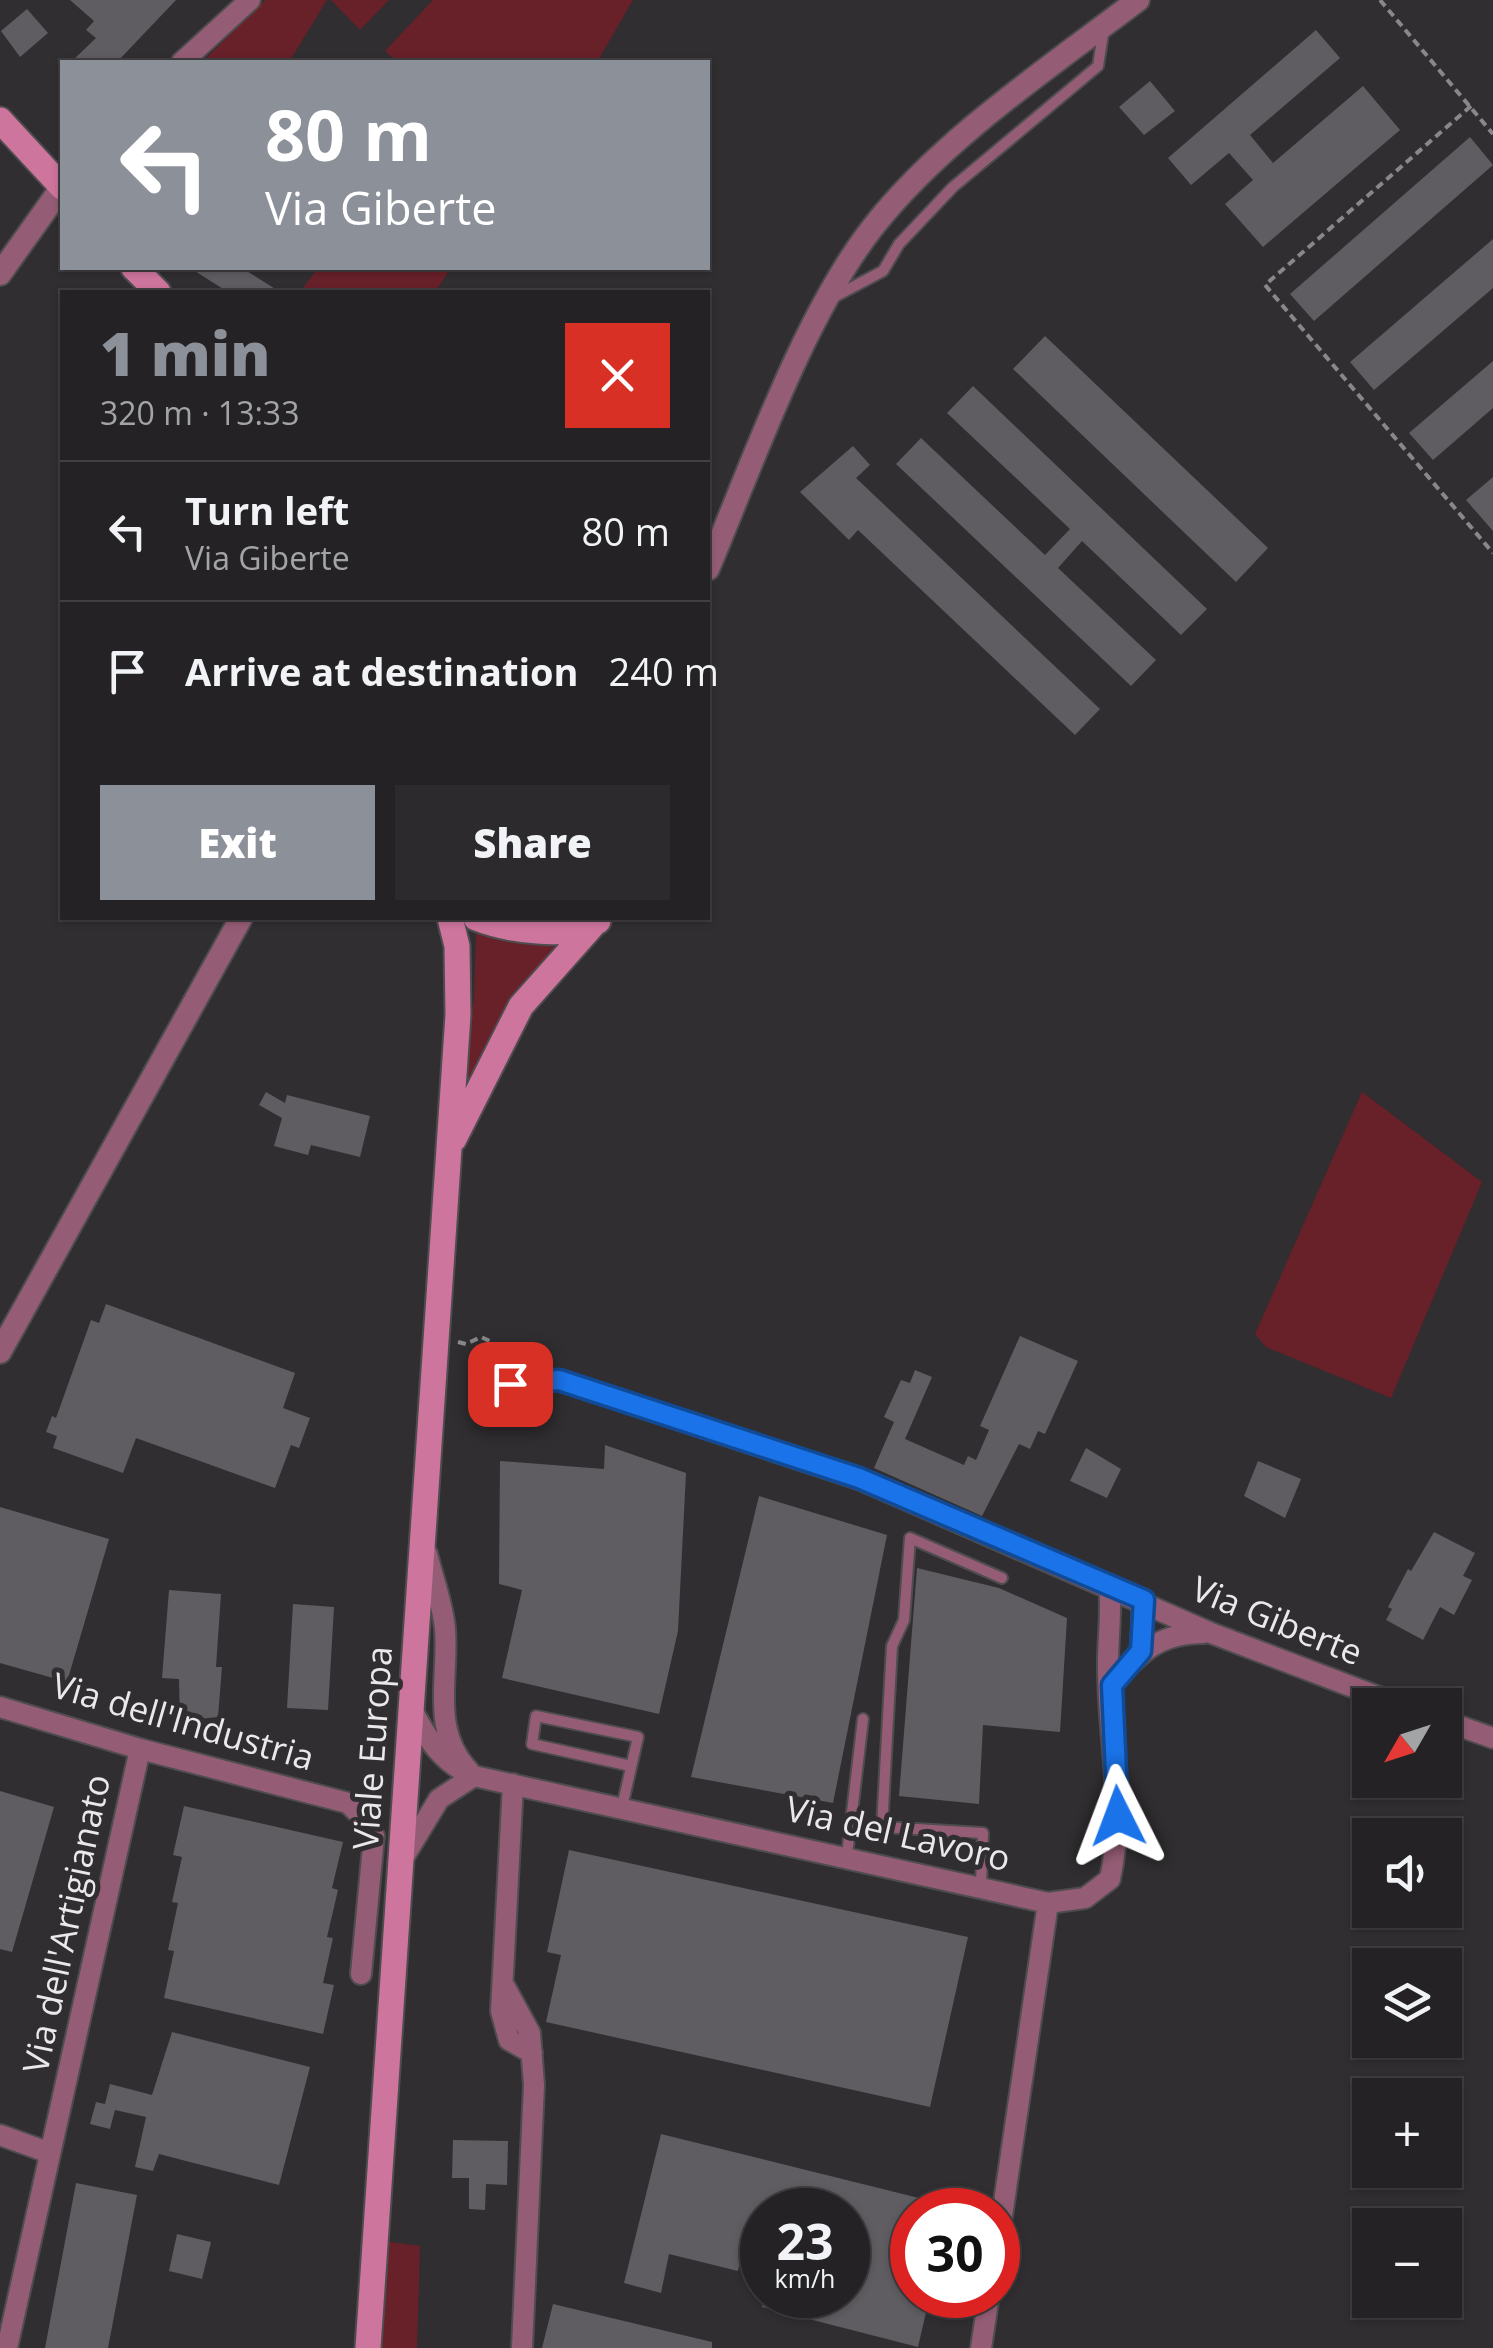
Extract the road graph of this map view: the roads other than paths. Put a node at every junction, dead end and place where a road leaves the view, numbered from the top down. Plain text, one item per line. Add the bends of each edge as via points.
1 (250, 0) edge
2 (1138, 0) edge
3 (1104, 26) junction
4 (184, 60) edge
5 (0, 120) edge
6 (60, 185) edge
7 (60, 190) edge
8 (136, 270) edge
9 (0, 274) edge
10 (156, 290) edge
11 (828, 300) junction
12 (710, 565) edge
13 (240, 920) edge
14 (450, 920) edge
15 (486, 920) edge
16 (598, 922) edge
17 (448, 1152) junction
18 (0, 1352) edge
19 (510, 1384) road end
20 (421, 1530) junction
21 (1002, 1578) dead end
22 (1110, 1586) junction
23 (1144, 1600) junction
24 (1110, 1632) junction
25 (1211, 1633) junction
26 (1141, 1651) junction
27 (1112, 1685) junction
28 (1355, 1688) edge
29 (0, 1707) edge
30 (411, 1708) junction
31 (862, 1719) dead end
32 (1462, 1727) edge
33 (1493, 1738) edge
34 (140, 1749) junction
35 (631, 1766) junction
36 (474, 1776) junction
37 (513, 1784) junction
38 (622, 1807) junction
39 (848, 1855) junction
40 (400, 1864) junction
41 (981, 1885) junction
42 (1048, 1903) junction
43 (362, 1974) dead end
44 (0, 2135) edge
45 (50, 2153) junction
46 (1006, 2188) edge
47 (986, 2318) edge
48 (7, 2348) edge
49 (368, 2348) edge
50 (522, 2348) edge
51 (981, 2348) edge

1 - 4 street
2 - 3 street
3 - 11 street via 948,151 873,227
3 - 11 lane via 1098,66 953,187 884,271
5 - 6 main road
7 - 9 street
8 - 10 main road
11 - 12 street
13 - 18 street
14 - 17 main road, Viale Europa via 458,1015
15 - 16 main road via 527,928
16 - 17 main road via 521,1006
17 - 20 main road, Viale Europa
19 - 22 street, Via Giberte via 559,1380 859,1478
20 - 30 main road, Viale Europa
20 - 36 street via 445,1629 441,1695 447,1732
21 - 41 lane via 910,1538 904,1620 892,1646 882,1827 983,1834
22 - 23 street, Via Giberte
22 - 24 street, Via del Lavoro
23 - 24 street via 1120,1615
23 - 25 street, Via Giberte
23 - 26 street
24 - 27 street, Via del Lavoro
25 - 26 street via 1176,1633
25 - 28 street, Via Giberte
26 - 27 street
27 - 42 street, Via del Lavoro via 1118,1841 1110,1879 1085,1898
29 - 34 street, Via dell'Industria
30 - 36 street, Via del Lavoro via 432,1746
30 - 40 main road, Viale Europa
31 - 39 lane
32 - 33 street
34 - 43 street, Via dell'Industria via 348,1804 368,1822 374,1836
34 - 45 street, Via dell'Artigianato
35 - 35 lane via 638,1736 536,1716 532,1744
35 - 38 lane
36 - 37 street, Via del Lavoro
36 - 40 street via 440,1799
37 - 38 street, Via del Lavoro
37 - 50 street via 505,1987 530,2033 532,2053
38 - 39 street, Via del Lavoro
39 - 41 street, Via del Lavoro
40 - 49 main road, Viale Europa
41 - 42 street, Via del Lavoro
42 - 46 street
44 - 45 street
45 - 48 street, Via dell'Artigianato
47 - 51 street

